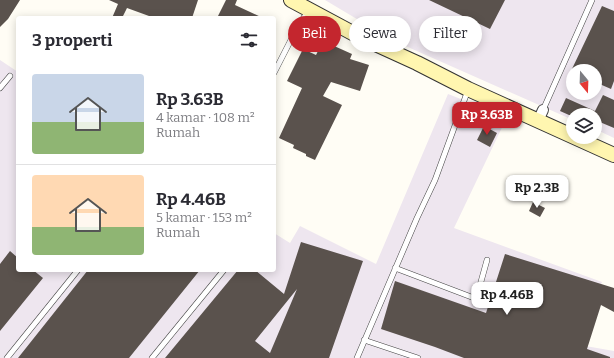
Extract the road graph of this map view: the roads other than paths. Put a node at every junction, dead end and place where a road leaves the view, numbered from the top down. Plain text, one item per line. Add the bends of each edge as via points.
1 (291, 0) edge
2 (592, 0) edge
3 (309, 9) junction
4 (276, 69) edge
5 (10, 76) dead end
6 (0, 88) edge
7 (468, 89) junction
8 (504, 106) junction
9 (460, 112) junction
10 (540, 115) junction
11 (614, 155) edge
12 (487, 260) dead end
13 (395, 268) junction
14 (76, 272) edge
15 (222, 272) edge
16 (364, 340) junction
17 (7, 358) edge
18 (152, 358) edge
19 (357, 358) edge
20 (418, 358) edge

1 - 3 main road
2 - 10 lane
3 - 4 lane
3 - 7 main road via 360,37
5 - 6 lane
7 - 8 main road
7 - 9 lane
8 - 9 lane via 494,121 488,123
8 - 10 main road
9 - 13 lane via 435,180
10 - 11 main road
12 - 13 lane via 477,296 474,298
13 - 16 lane
14 - 17 lane
15 - 18 lane
16 - 19 lane
16 - 20 lane

